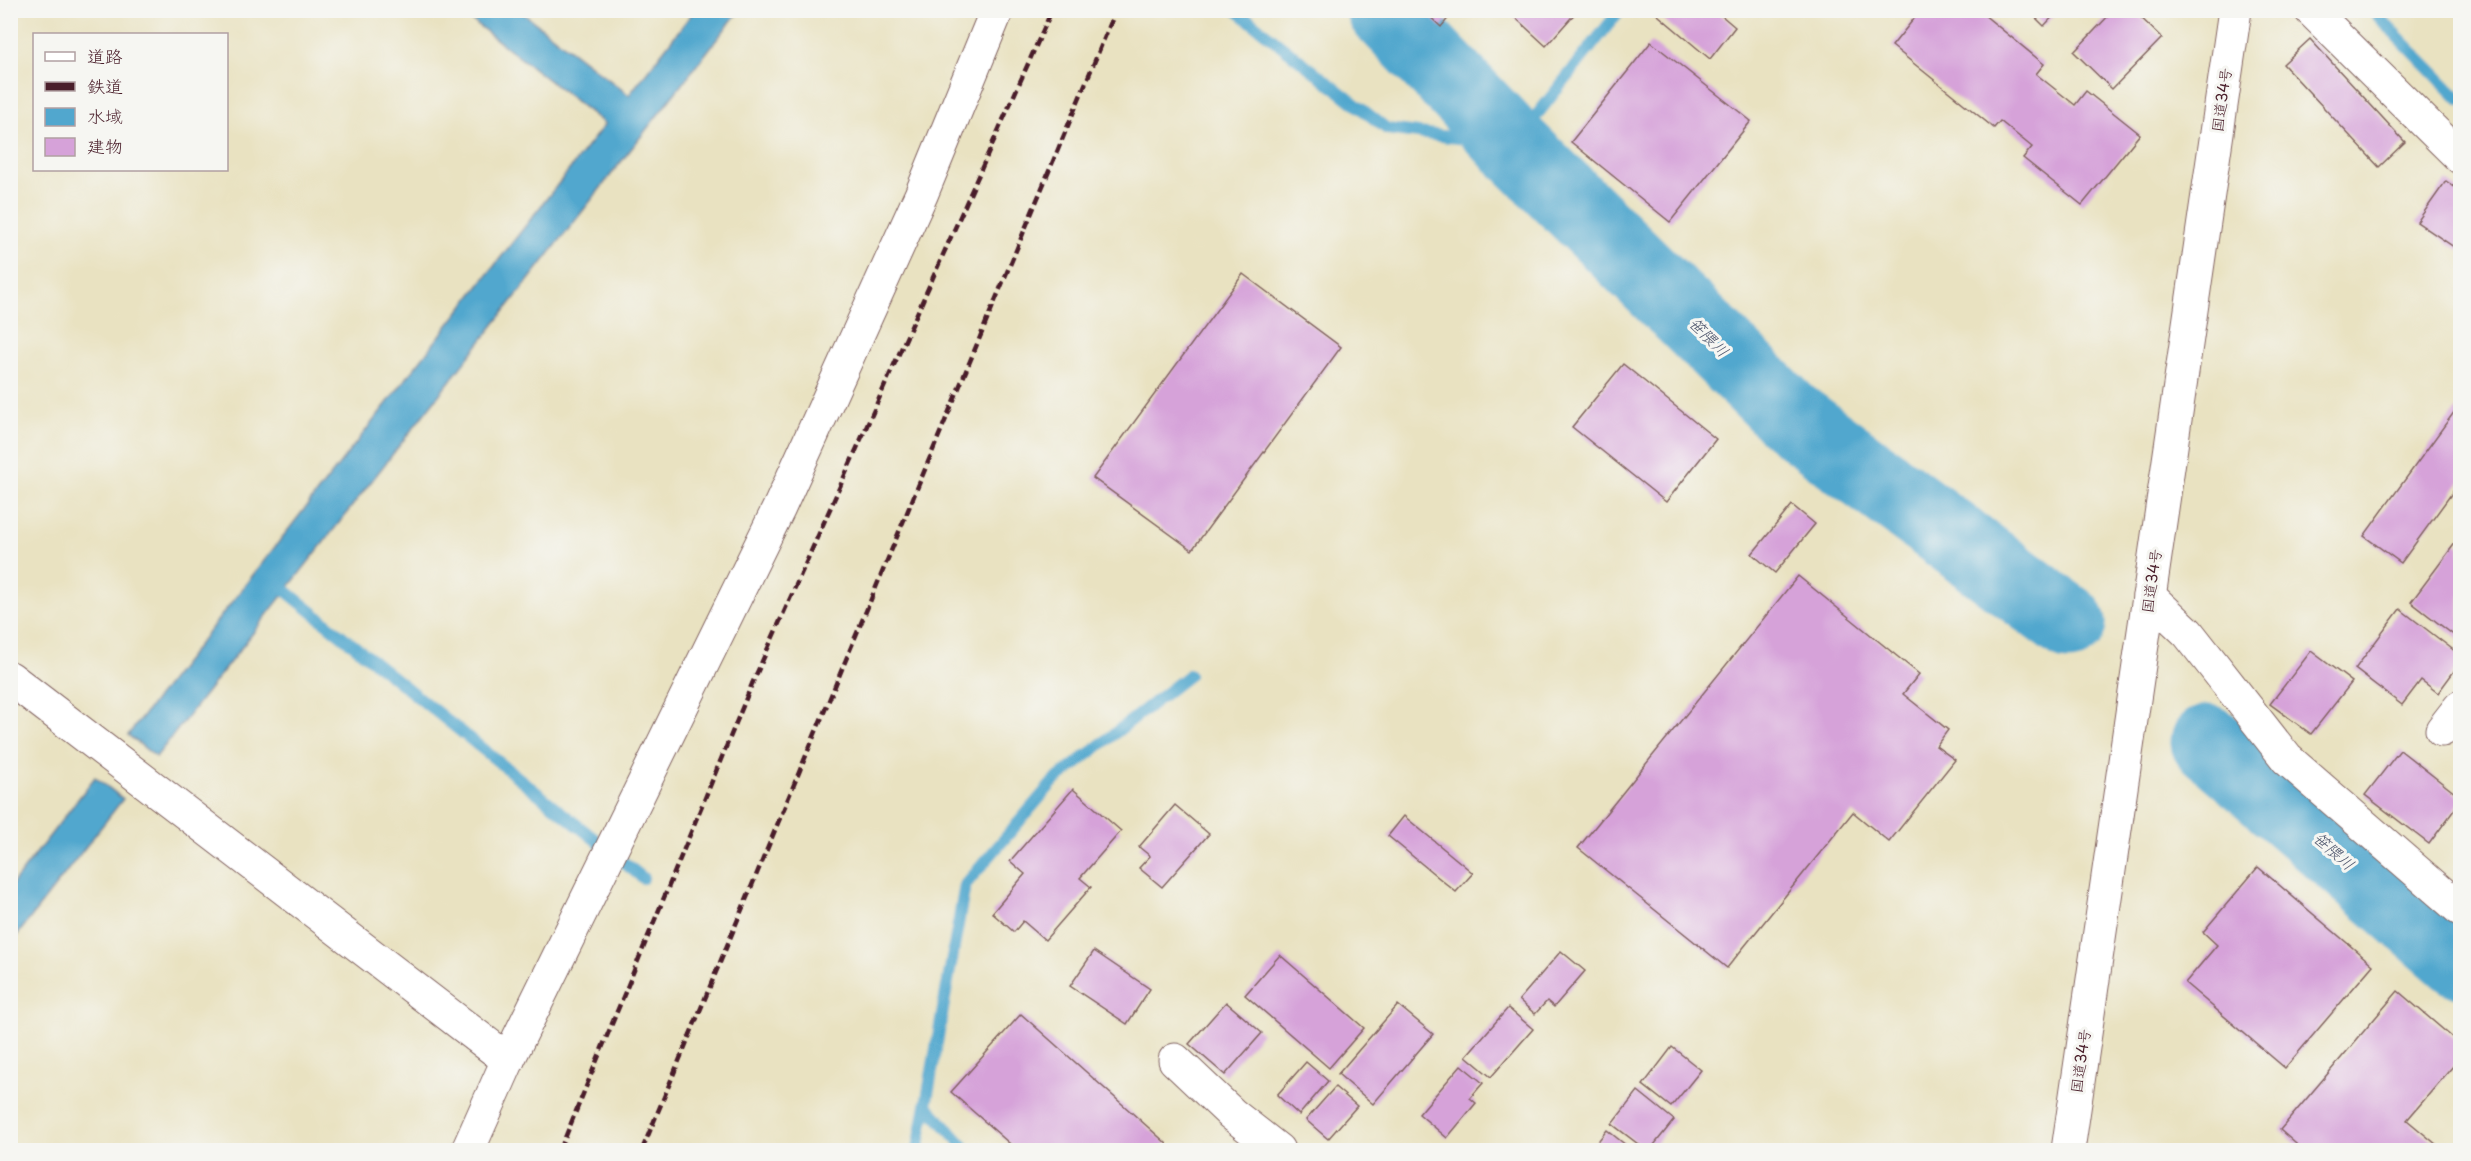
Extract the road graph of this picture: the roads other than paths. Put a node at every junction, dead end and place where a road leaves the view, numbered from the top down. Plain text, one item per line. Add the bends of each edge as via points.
1 (997, 10) edge
2 (2235, 10) edge
3 (2312, 10) edge
4 (2460, 157) edge
5 (2149, 596) junction
6 (10, 678) edge
7 (2460, 909) edge
8 (508, 1060) junction
9 (1175, 1060) dead end
10 (468, 1150) edge
11 (1278, 1150) edge
12 (2068, 1150) edge

1 - 8 main road via 921,195 794,476
2 - 5 main road, 国道34号
3 - 4 main road
5 - 7 main road via 2188,633 2287,759
5 - 12 main road, 国道34号
6 - 8 main road
8 - 10 main road
9 - 11 main road via 1232,1114

